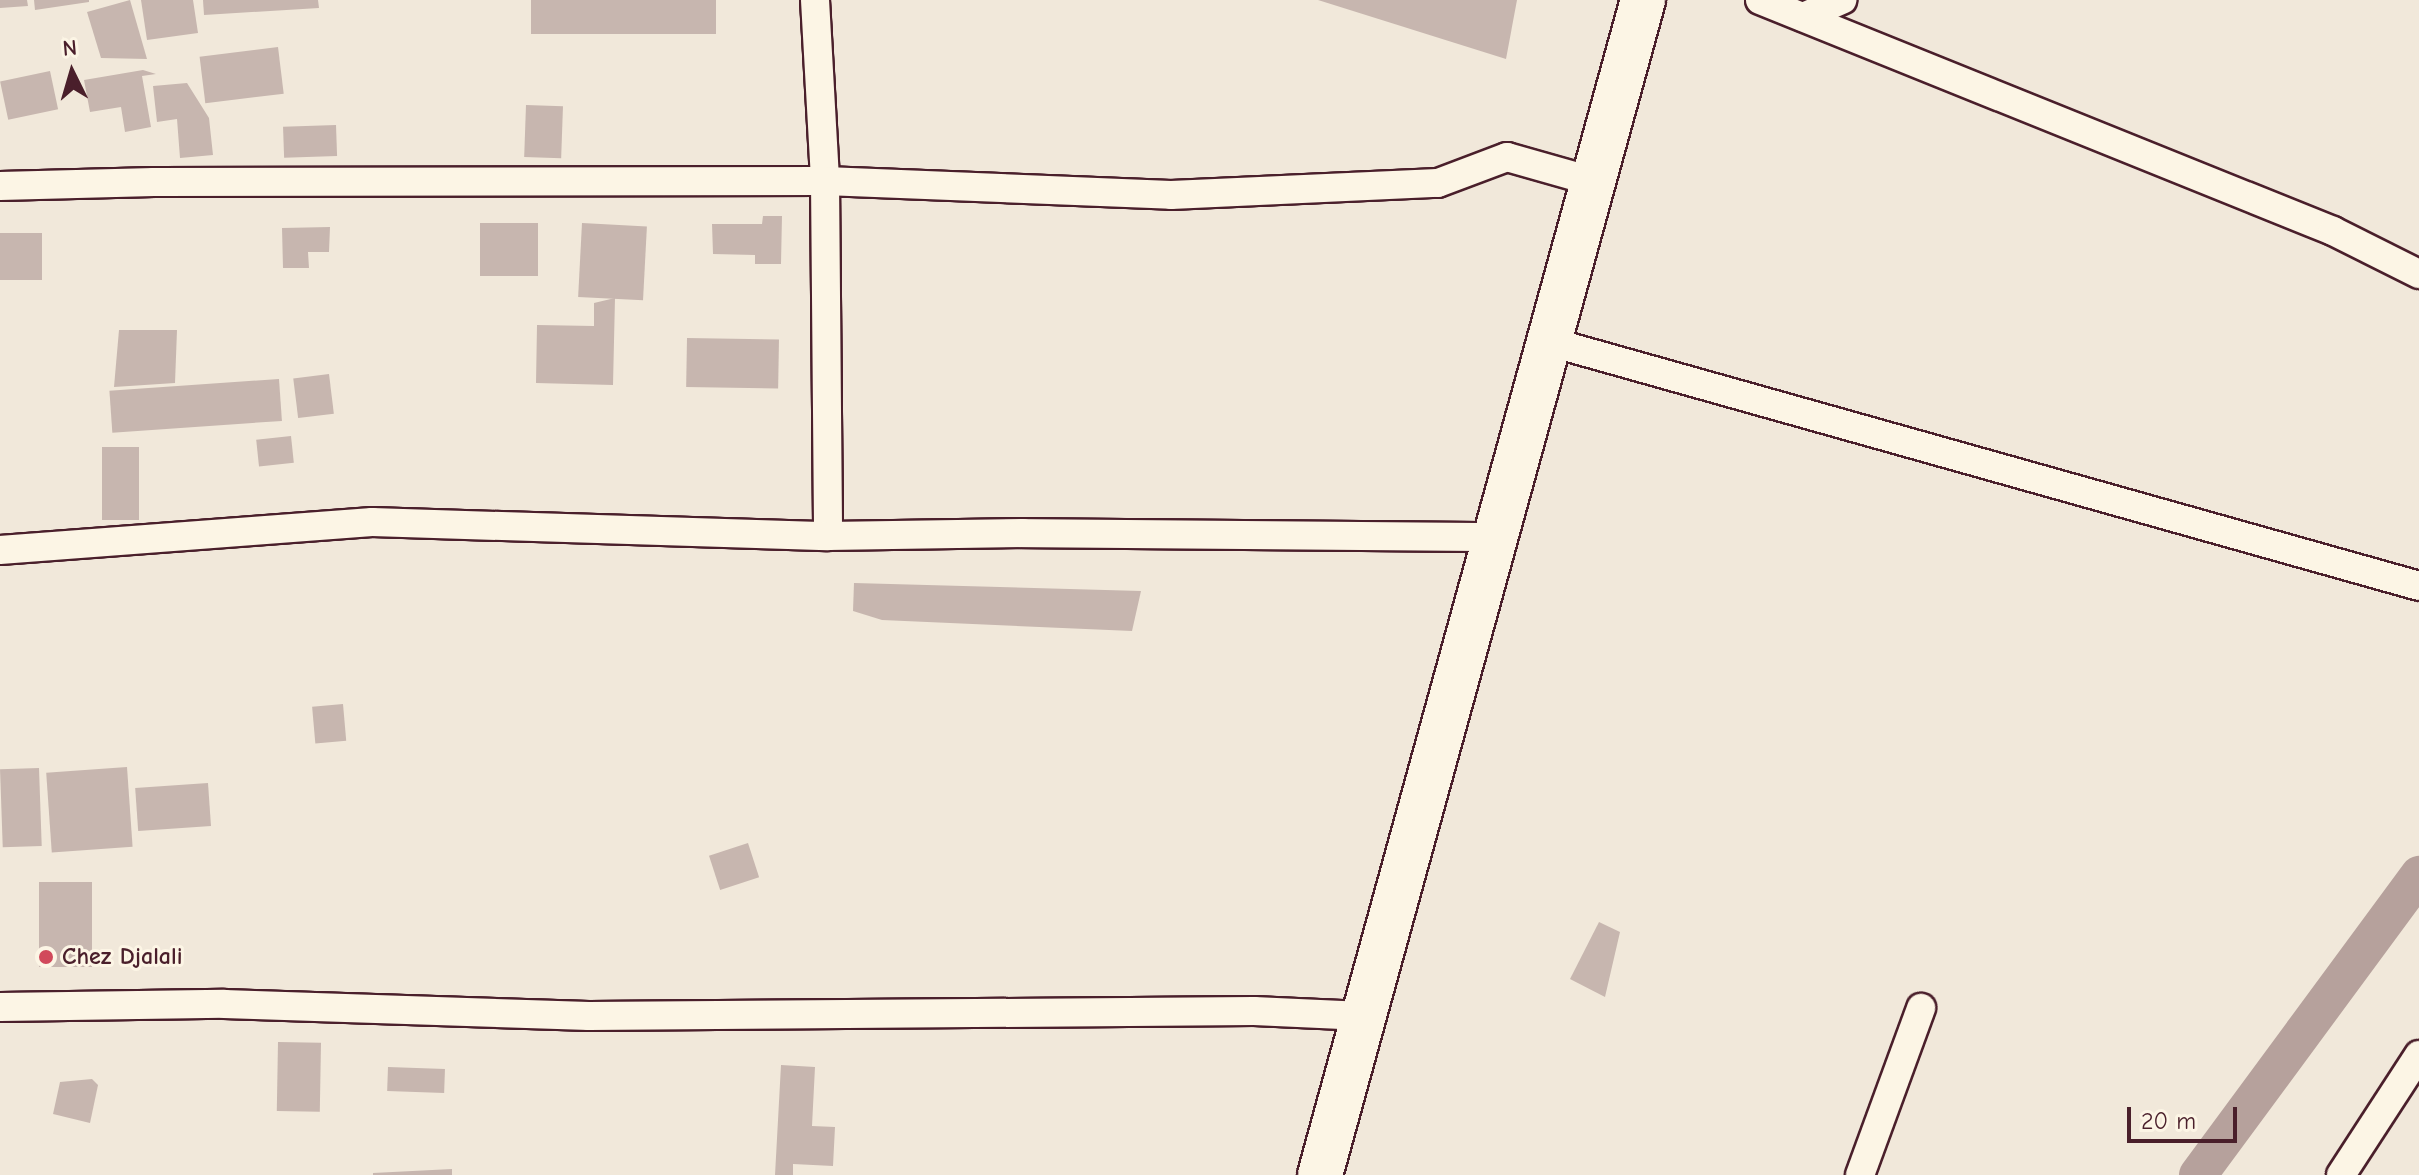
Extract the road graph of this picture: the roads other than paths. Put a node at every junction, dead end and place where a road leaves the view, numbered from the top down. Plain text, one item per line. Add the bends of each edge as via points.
1 (815, 0) edge
2 (1643, 0) edge
3 (1760, 0) edge
4 (1842, 0) edge
5 (1803, 17) junction
6 (825, 181) junction
7 (1592, 181) junction
8 (0, 186) edge
9 (2419, 274) edge
10 (1547, 341) junction
11 (828, 536) junction
12 (1494, 537) junction
13 (0, 550) edge
14 (2419, 586) edge
15 (0, 1007) edge
16 (1921, 1008) dead end
17 (1364, 1016) junction
18 (2419, 1055) edge
19 (1320, 1175) edge
20 (1860, 1175) edge
21 (2341, 1175) edge

1 - 6 street
2 - 7 highway
3 - 5 street
4 - 5 street
5 - 9 street via 2333,231
6 - 7 street via 1171,195 1438,183 1507,157
6 - 8 street
6 - 11 street
7 - 10 highway
10 - 12 highway
10 - 14 street
11 - 12 street
11 - 13 street via 372,522
12 - 17 highway
15 - 17 street via 224,1004 589,1016 1224,1011
16 - 20 street
17 - 19 highway
18 - 21 street

